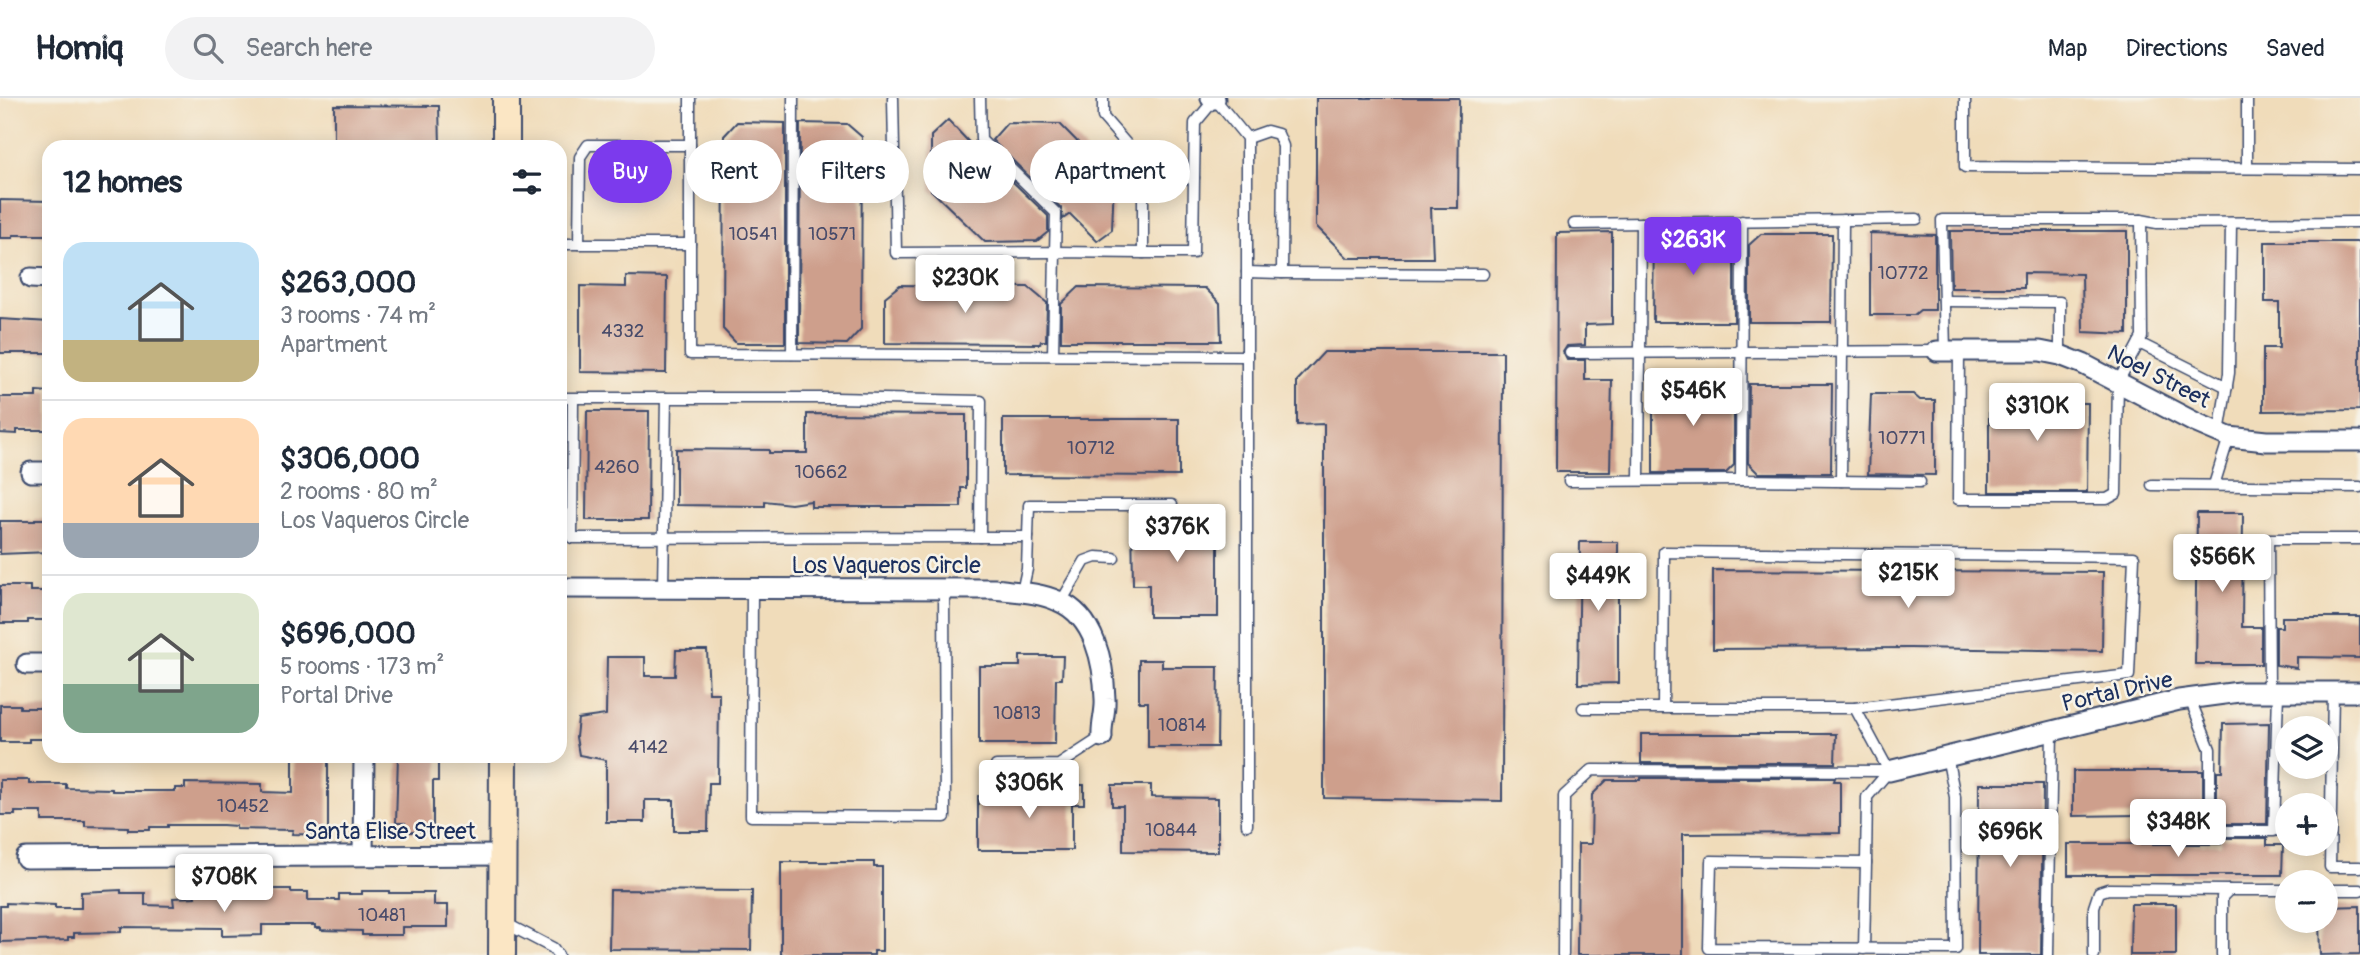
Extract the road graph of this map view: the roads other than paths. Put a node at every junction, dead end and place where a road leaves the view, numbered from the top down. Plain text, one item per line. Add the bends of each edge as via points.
1 (506, 98) edge
2 (690, 98) edge
3 (793, 98) edge
4 (893, 98) edge
5 (980, 98) edge
6 (1103, 98) edge
7 (1213, 98) edge
8 (1965, 98) edge
9 (2247, 98) edge
10 (1247, 138) junction
11 (506, 140) edge
12 (690, 140) edge
13 (1123, 140) edge
14 (686, 145) edge
15 (2247, 168) junction
16 (2360, 169) edge
17 (1190, 178) edge
18 (1194, 178) junction
19 (690, 203) edge
20 (1143, 203) edge
21 (1917, 219) dead end
22 (1843, 220) junction
23 (2141, 220) junction
24 (1742, 221) junction
25 (2360, 222) edge
26 (1641, 223) junction
27 (2231, 223) junction
28 (1574, 224) dead end
29 (567, 244) edge
30 (579, 244) junction
31 (690, 244) junction
32 (1055, 252) junction
33 (1143, 253) junction
34 (1247, 272) junction
35 (1282, 273) junction
36 (1483, 274) dead end
37 (1944, 300) junction
38 (2139, 343) junction
39 (1843, 351) junction
40 (1947, 351) junction
41 (1741, 352) junction
42 (1570, 353) dead end
43 (1640, 353) junction
44 (792, 354) junction
45 (1053, 355) junction
46 (2060, 355) junction
47 (1247, 356) junction
48 (2118, 382) junction
49 (2227, 387) junction
50 (567, 398) edge
51 (573, 398) junction
52 (666, 398) junction
53 (2224, 435) junction
54 (2360, 441) edge
55 (1639, 480) junction
56 (1741, 480) junction
57 (1569, 481) dead end
58 (1841, 481) junction
59 (1920, 482) dead end
60 (2152, 485) dead end
61 (2214, 485) junction
62 (2360, 487) edge
63 (1172, 505) dead end
64 (980, 537) junction
65 (1028, 537) junction
66 (664, 538) junction
67 (2360, 539) edge
68 (1114, 558) dead end
69 (567, 588) edge
70 (663, 589) junction
71 (752, 589) junction
72 (944, 589) junction
73 (1022, 592) junction
74 (1061, 602) junction
75 (27, 664) dead end
76 (42, 664) edge
77 (2274, 692) junction
78 (2333, 692) junction
79 (2360, 692) edge
80 (2190, 699) junction
81 (1663, 707) junction
82 (1583, 708) dead end
83 (1855, 708) junction
84 (2052, 731) junction
85 (1102, 737) joint
86 (1947, 756) junction
87 (364, 763) edge
88 (503, 763) edge
89 (996, 766) dead end
90 (1889, 771) junction
91 (1247, 825) dead end
92 (363, 855) junction
93 (503, 855) junction
94 (26, 858) dead end
95 (1866, 863) junction
96 (2360, 867) edge
97 (2230, 890) junction
98 (2275, 890) edge
99 (2338, 890) edge
100 (2360, 890) edge
101 (502, 922) junction
102 (1864, 949) junction
103 (1707, 951) edge
104 (1956, 952) edge
105 (502, 955) edge
106 (558, 955) edge
107 (1563, 955) edge
108 (2048, 955) edge
109 (2094, 955) edge
110 (2222, 955) edge

1 - 11 main road
2 - 12 lane
3 - 44 lane
4 - 32 lane via 895,253
5 - 32 lane via 981,140 1056,214
6 - 13 lane via 1103,117
7 - 10 lane
7 - 18 lane via 1195,123
8 - 15 lane via 1965,167
9 - 15 lane
10 - 34 lane
10 - 35 lane via 1267,131 1278,134 1283,146
14 - 30 lane via 588,145 580,157
15 - 16 lane
17 - 18 lane
18 - 33 lane via 1192,253
19 - 31 lane
20 - 33 lane
21 - 22 lane
22 - 24 lane
22 - 39 lane
23 - 27 lane
23 - 37 lane via 1942,220
23 - 38 lane
24 - 26 lane
24 - 41 lane
25 - 27 lane
26 - 28 lane
26 - 43 lane
27 - 49 lane
29 - 30 lane
30 - 31 lane
31 - 44 lane via 690,354
32 - 33 lane
32 - 45 lane
34 - 35 lane
34 - 47 lane
35 - 36 lane
37 - 40 lane
37 - 46 lane via 2060,302
38 - 48 lane
38 - 49 lane
39 - 40 lane
39 - 41 lane
39 - 58 lane
40 - 46 street, Noel Street
40 - 48 lane via 1958,499 2107,499 2116,494
41 - 43 lane
41 - 56 lane
42 - 43 lane
43 - 55 lane
44 - 45 lane
45 - 47 lane
46 - 48 street, Noel Street
47 - 91 lane
48 - 53 street, Noel Street
49 - 53 lane
50 - 51 lane
51 - 52 lane
51 - 66 lane via 572,538
52 - 64 lane via 981,401
52 - 66 lane
53 - 54 street, Noel Street
53 - 61 lane
55 - 56 lane
55 - 57 lane
56 - 58 lane
58 - 59 lane
60 - 61 lane
61 - 62 lane
63 - 65 lane via 1028,505
64 - 65 lane
64 - 66 lane
65 - 73 lane
66 - 70 lane
67 - 77 lane via 2268,539
68 - 74 lane via 1084,561
69 - 70 street, Los Vaqueros Circle
70 - 71 street, Los Vaqueros Circle
71 - 72 street, Los Vaqueros Circle
71 - 72 lane via 751,816 945,817
72 - 73 street, Los Vaqueros Circle
73 - 74 street, Los Vaqueros Circle
74 - 85 street, Los Vaqueros Circle via 1083,620 1095,642 1104,673
75 - 76 street
77 - 78 street, Portal Drive
77 - 80 street, Portal Drive
77 - 80 lane via 2274,831 2210,831 2210,749
78 - 79 street, Portal Drive
78 - 96 lane via 2330,867
80 - 84 street, Portal Drive
81 - 82 lane
81 - 83 lane
81 - 83 lane via 1664,552 2134,556 2129,675
83 - 90 lane
84 - 86 street, Portal Drive
84 - 108 lane
85 - 89 lane via 1059,765
86 - 90 street, Portal Drive
86 - 104 lane via 1955,797
87 - 92 street
88 - 93 main road
90 - 95 lane via 1867,797
90 - 107 lane via 1591,770 1564,796
92 - 93 street, Santa Elise Street
92 - 94 street, Santa Elise Street
93 - 101 main road
95 - 102 lane
95 - 103 lane via 1711,861
97 - 98 lane
97 - 109 lane via 2099,892 2094,907
97 - 110 lane via 2222,897
99 - 100 lane
101 - 105 main road
101 - 106 lane
102 - 103 lane
102 - 104 lane

